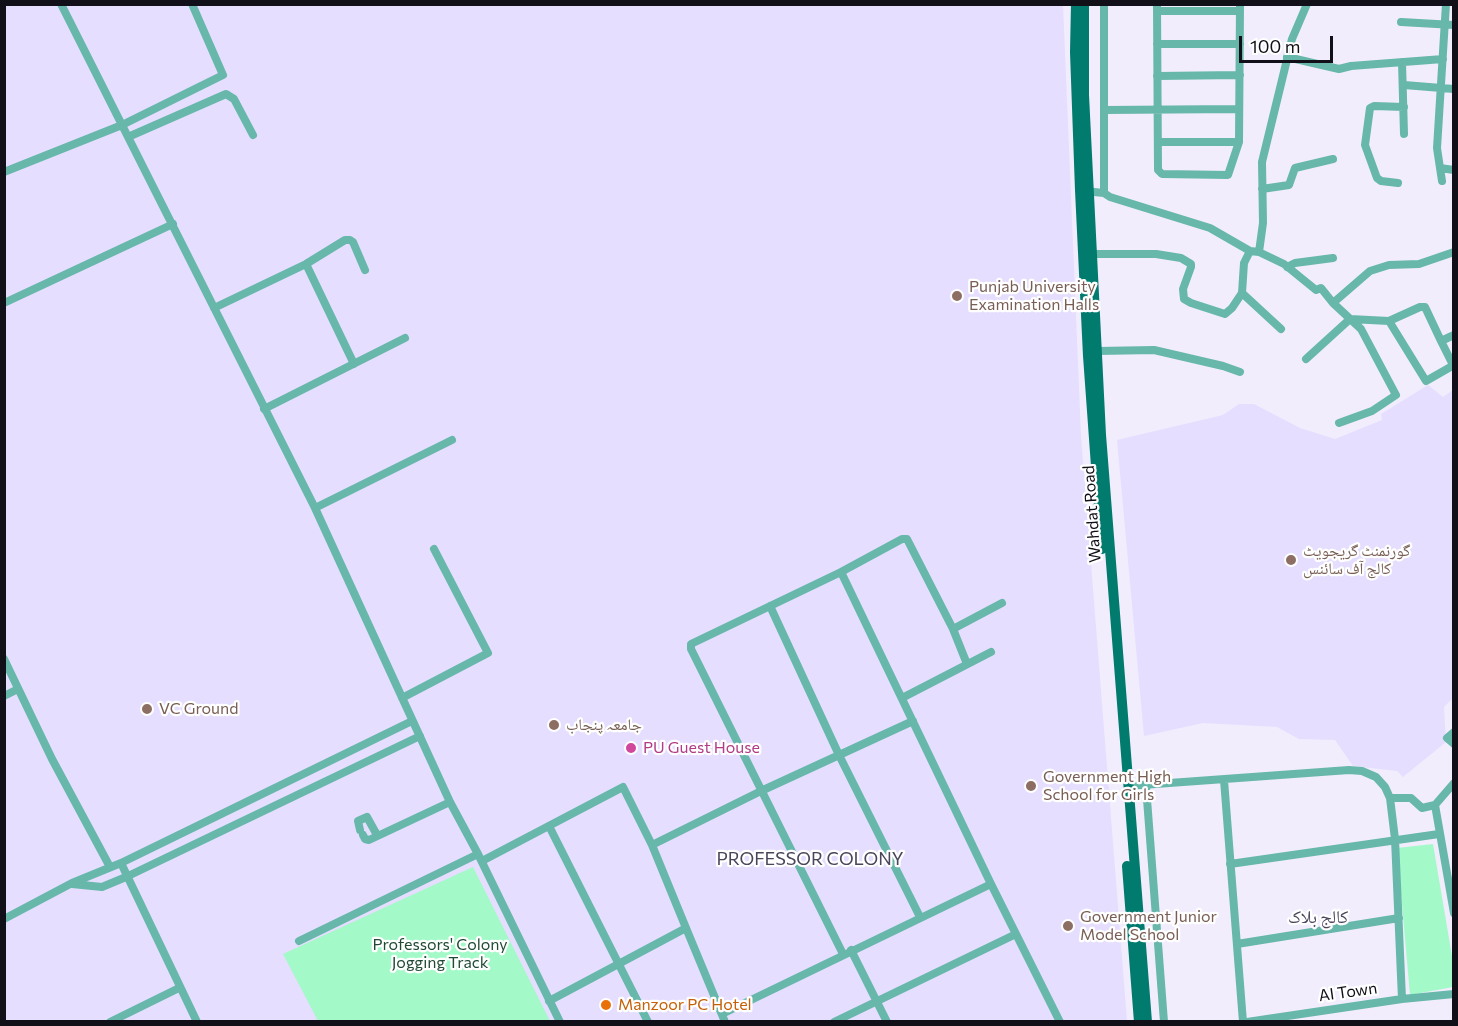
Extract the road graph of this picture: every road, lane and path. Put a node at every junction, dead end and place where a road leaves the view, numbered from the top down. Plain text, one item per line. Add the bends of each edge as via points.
1 (62, 4) edge
2 (192, 4) edge
3 (1076, 4) edge
4 (1084, 4) edge
5 (1104, 4) edge
6 (1307, 4) edge
7 (1446, 4) edge
8 (1157, 8) edge
9 (1240, 8) edge
10 (1401, 22) dead end
11 (1449, 25) edge
12 (1157, 44) junction
13 (1240, 44) junction
14 (1287, 57) junction
15 (1454, 57) edge
16 (1443, 58) junction
17 (1402, 62) junction
18 (1239, 75) junction
19 (1157, 76) junction
20 (1404, 85) junction
21 (1441, 88) junction
22 (1454, 89) edge
23 (1404, 107) junction
24 (1239, 109) junction
25 (1104, 110) junction
26 (1158, 110) junction
27 (122, 125) junction
28 (1404, 134) dead end
29 (253, 135) dead end
30 (128, 137) junction
31 (1158, 142) junction
32 (1239, 142) junction
33 (1333, 159) dead end
34 (1440, 168) junction
35 (1454, 170) edge
36 (4, 172) edge
37 (1442, 181) dead end
38 (1398, 183) dead end
39 (1262, 189) junction
40 (1084, 191) junction
41 (1104, 193) junction
42 (173, 224) junction
43 (1254, 251) junction
44 (1454, 252) edge
45 (1092, 254) junction
46 (1333, 258) dead end
47 (306, 264) junction
48 (1287, 267) junction
49 (364, 270) dead end
50 (1242, 292) junction
51 (4, 303) edge
52 (1333, 303) junction
53 (214, 308) junction
54 (1350, 319) junction
55 (1389, 321) junction
56 (1281, 329) dead end
57 (1454, 335) edge
58 (405, 338) dead end
59 (1441, 341) junction
60 (1097, 351) junction
61 (1306, 359) dead end
62 (354, 364) junction
63 (1453, 365) edge
64 (1240, 372) dead end
65 (264, 409) junction
66 (1339, 423) dead end
67 (452, 440) dead end
68 (315, 508) junction
69 (434, 549) dead end
70 (842, 572) junction
71 (1002, 603) dead end
72 (770, 606) junction
73 (953, 629) junction
74 (990, 652) dead end
75 (4, 659) edge
76 (967, 664) junction
77 (18, 689) junction
78 (4, 696) edge
79 (402, 698) junction
80 (902, 698) junction
81 (412, 721) junction
82 (913, 721) junction
83 (1454, 732) edge
84 (420, 736) junction
85 (1454, 744) edge
86 (839, 755) junction
87 (1224, 780) junction
88 (1454, 783) edge
89 (1128, 786) junction
90 (1146, 786) junction
91 (760, 791) junction
92 (1390, 798) junction
93 (450, 802) junction
94 (1435, 805) junction
95 (549, 826) junction
96 (1439, 834) junction
97 (377, 835) junction
98 (1395, 840) junction
99 (652, 845) junction
100 (480, 857) junction
101 (121, 863) junction
102 (1230, 864) junction
103 (110, 867) junction
104 (1454, 869) edge
105 (126, 877) junction
106 (1447, 878) junction
107 (72, 884) junction
108 (990, 884) junction
109 (1133, 887) junction
110 (1453, 908) edge
111 (1454, 913) edge
112 (920, 917) junction
113 (1399, 918) junction
114 (4, 919) edge
115 (686, 928) junction
116 (1016, 934) junction
117 (300, 941) dead end
118 (1237, 944) junction
119 (847, 952) junction
120 (620, 964) junction
121 (179, 988) junction
122 (1454, 994) edge
123 (1402, 999) junction
124 (549, 1000) junction
125 (877, 1002) junction
126 (724, 1018) edge
127 (1059, 1021) edge
128 (110, 1022) edge
129 (197, 1022) edge
130 (560, 1022) edge
131 (648, 1022) edge
132 (834, 1022) edge
133 (887, 1022) edge
134 (1139, 1022) edge
135 (1147, 1022) edge
136 (1164, 1022) edge
137 (1245, 1022) edge

1 - 27 street
2 - 27 street via 223,75
3 - 40 main road, Wahdat Road via 1075,52
4 - 40 main road, Wahdat Road
5 - 25 street
6 - 14 street
7 - 11 street
8 - 9 street
8 - 12 street
9 - 13 street
10 - 11 street
11 - 16 street
12 - 13 street
12 - 19 street
13 - 18 street
14 - 17 street via 1340,69
14 - 39 street via 1262,162
15 - 16 street
16 - 17 street
16 - 21 street
17 - 20 street
18 - 19 street
18 - 24 street
19 - 26 street
20 - 21 street
20 - 23 street
21 - 22 street
21 - 34 street via 1437,148
23 - 28 street
23 - 38 street via 1370,108 1365,145 1377,178
24 - 26 street
24 - 32 street
25 - 26 street
25 - 41 street
26 - 31 street
27 - 30 street
27 - 36 street
29 - 30 street via 234,99 226,94
30 - 42 street
31 - 32 street
31 - 32 street via 1158,170 1162,174 1228,175
33 - 39 street via 1295,168 1289,185
34 - 35 street
34 - 37 street
39 - 43 street via 1263,223
40 - 41 street
40 - 45 main road, Wahdat Road
40 - 109 main road, Wahdat Road via 1088,356
41 - 43 street via 1210,228
42 - 51 street
42 - 53 street
43 - 48 street
43 - 50 street via 1244,263
44 - 52 street via 1419,264 1370,271
45 - 50 street via 1181,258 1191,264 1184,299 1225,314
45 - 60 main road, Wahdat Road
46 - 48 street
47 - 49 street via 350,240
47 - 53 street
47 - 62 street
48 - 52 street via 1316,290 1321,288
50 - 56 street
52 - 54 street
53 - 65 street
54 - 55 street
54 - 61 street
54 - 66 street via 1361,329 1396,395 1372,411
55 - 59 street via 1425,307
55 - 63 street via 1426,381
57 - 59 street
58 - 62 street
59 - 63 street
60 - 64 street via 1154,350
60 - 89 main road, Wahdat Road
62 - 65 street
65 - 68 street
67 - 68 street
68 - 79 street
69 - 79 street via 488,653
70 - 72 street
70 - 73 street via 907,539
70 - 80 street
71 - 73 street
72 - 86 street
72 - 91 street via 691,644
73 - 76 street
74 - 76 street
75 - 77 street
76 - 80 street
77 - 78 street
77 - 103 street
79 - 81 street
80 - 82 street
81 - 84 street
81 - 101 street
82 - 86 street
82 - 108 street
83 - 85 street via 1447,738
84 - 93 street
84 - 105 street
86 - 91 street
86 - 112 street
87 - 90 street
87 - 92 street via 1362,771 1377,777
87 - 102 street
88 - 94 street
89 - 90 street
89 - 109 main road, Wahdat Road
90 - 136 street
91 - 99 street
91 - 119 street
92 - 94 street via 1411,798 1422,808
92 - 98 street
93 - 97 street
93 - 100 street
94 - 96 street
95 - 99 street via 623,787
95 - 100 street
95 - 120 street
96 - 98 street
96 - 106 street
97 - 97 street via 367,817 358,822 368,840
98 - 102 street
98 - 113 street
99 - 115 street
100 - 117 street
100 - 124 street
101 - 103 street
101 - 105 street
102 - 118 street
103 - 107 street
104 - 106 street
105 - 107 street via 102,887
105 - 121 street
106 - 110 street
107 - 114 street
108 - 112 street
108 - 116 street
109 - 134 main road, Wahdat Road
109 - 135 main road, Wahdat Road
110 - 111 street
112 - 119 street
113 - 118 street
113 - 123 street
115 - 120 street
115 - 126 street
116 - 125 street
116 - 127 street
118 - 137 street
119 - 125 street
119 - 126 street
120 - 124 street
120 - 131 street
121 - 128 street
121 - 129 street
122 - 123 street, AI Town
123 - 137 street, AI Town
124 - 130 street
125 - 132 street
125 - 133 street

